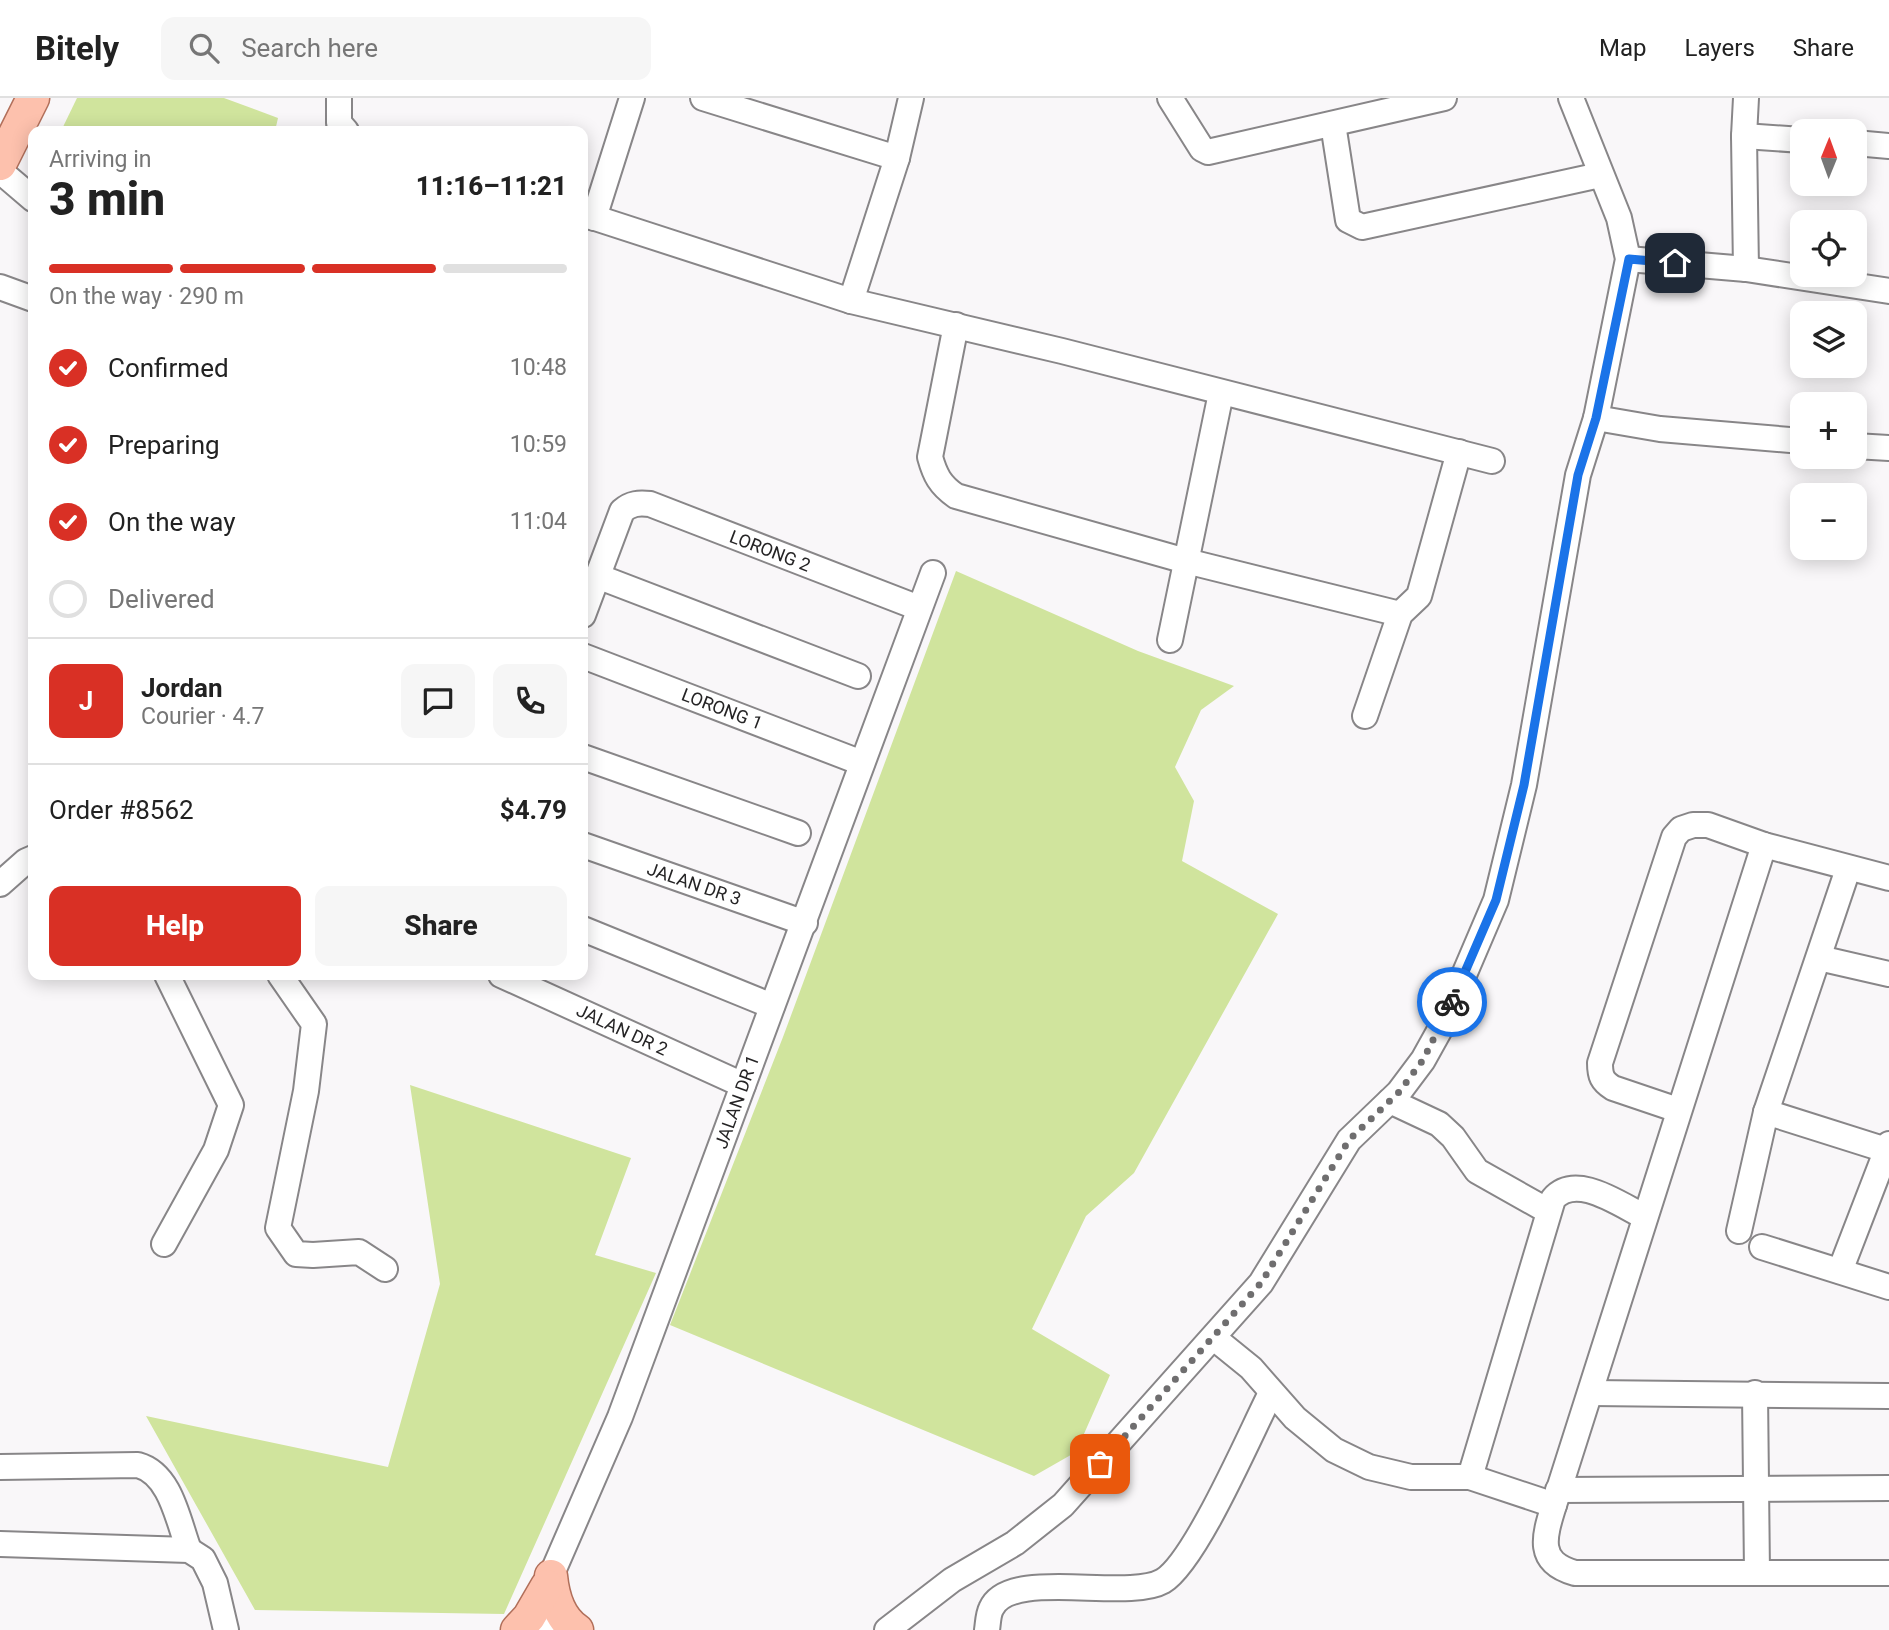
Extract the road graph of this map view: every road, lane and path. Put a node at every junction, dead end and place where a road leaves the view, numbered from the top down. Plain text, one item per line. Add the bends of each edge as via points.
1 (33, 98) edge
2 (339, 98) edge
3 (632, 98) edge
4 (703, 98) edge
5 (911, 98) edge
6 (1170, 98) edge
7 (1444, 98) edge
8 (1571, 98) edge
9 (1746, 98) edge
10 (1333, 124) junction
11 (342, 126) edge
12 (1744, 136) junction
13 (1790, 139) edge
14 (1867, 144) edge
15 (1889, 146) edge
16 (897, 158) junction
17 (0, 164) edge
18 (0, 171) edge
19 (1600, 175) junction
20 (28, 195) edge
21 (589, 216) edge
22 (1629, 259) junction
23 (1746, 269) junction
24 (0, 287) edge
25 (1889, 291) edge
26 (28, 297) edge
27 (851, 302) junction
28 (956, 325) junction
29 (1221, 393) junction
30 (1596, 418) junction
31 (1790, 440) edge
32 (1867, 447) edge
33 (1889, 449) edge
34 (1459, 452) junction
35 (1492, 461) dead end
36 (1186, 561) junction
37 (933, 573) dead end
38 (597, 576) junction
39 (588, 601) edge
40 (919, 608) junction
41 (1400, 614) junction
42 (1170, 640) dead end
43 (588, 658) edge
44 (858, 676) dead end
45 (1365, 716) dead end
46 (588, 759) edge
47 (862, 762) junction
48 (798, 833) dead end
49 (1764, 845) junction
50 (588, 847) edge
51 (28, 860) edge
52 (1848, 869) junction
53 (1889, 878) edge
54 (0, 884) edge
55 (805, 923) junction
56 (588, 931) edge
57 (1819, 958) junction
58 (1889, 974) edge
59 (169, 980) edge
60 (283, 980) edge
61 (512, 980) edge
62 (772, 1006) junction
63 (743, 1085) junction
64 (1390, 1101) junction
65 (1678, 1110) junction
66 (1766, 1112) junction
67 (1888, 1147) edge
68 (1548, 1211) junction
69 (1645, 1217) junction
70 (1739, 1231) dead end
71 (164, 1244) dead end
72 (1762, 1247) dead end
73 (385, 1269) dead end
74 (1840, 1272) junction
75 (1889, 1287) edge
76 (1214, 1338) junction
77 (1270, 1392) junction
78 (1591, 1393) junction
79 (1755, 1393) junction
80 (1889, 1396) edge
81 (0, 1467) edge
82 (1470, 1477) junction
83 (1756, 1488) junction
84 (1889, 1488) edge
85 (1556, 1497) junction
86 (0, 1544) edge
87 (189, 1550) junction
88 (1757, 1573) junction
89 (1889, 1573) edge
90 (549, 1581) junction
91 (226, 1630) edge
92 (517, 1630) edge
93 (543, 1630) edge
94 (577, 1630) edge
95 (887, 1630) edge
96 (987, 1630) edge

1 - 17 main road
2 - 11 street
3 - 21 street
4 - 16 street
5 - 16 street
6 - 10 street via 1208,152
7 - 10 street
8 - 19 street
9 - 12 street
10 - 19 street via 1348,220 1362,227
12 - 13 street
12 - 23 street
14 - 15 street
16 - 27 street
18 - 20 street
19 - 22 street via 1619,218
21 - 27 street
22 - 23 street
22 - 30 street
23 - 25 street
24 - 26 street
27 - 28 street
28 - 29 street
28 - 36 street via 930,457 943,488 956,496
29 - 34 street
29 - 36 street
30 - 31 street via 1660,429
30 - 64 street via 1578,475 1524,785 1496,900 1443,1024 1423,1060
32 - 33 street
34 - 35 street
34 - 41 street via 1419,596
36 - 41 street
36 - 42 street
37 - 40 street, JALAN DR 1
38 - 39 street
38 - 40 street, LORONG 2 via 622,511 629,505 650,504
38 - 44 street
40 - 47 street, JALAN DR 1
41 - 45 street
43 - 47 street, LORONG 1
46 - 48 street
47 - 55 street, JALAN DR 1
49 - 52 street
49 - 65 street
49 - 65 street via 1708,825 1681,829 1674,837 1600,1063 1600,1075 1613,1088
50 - 55 street, JALAN DR 3
51 - 54 street
52 - 53 street
52 - 57 street
55 - 62 street, JALAN DR 1
56 - 62 street
57 - 58 street
57 - 66 street
59 - 71 street via 231,1105 216,1150
60 - 73 street via 314,1024 306,1091 278,1228 296,1254 359,1252
61 - 63 street, JALAN DR 2
62 - 63 street, JALAN DR 1
63 - 90 street, JALAN DR 1 via 620,1418
64 - 68 street via 1438,1124 1477,1171
64 - 76 street via 1349,1140 1261,1283
65 - 69 street
66 - 67 street
66 - 70 street
67 - 74 street
68 - 69 street via 1559,1191 1570,1188 1597,1194
68 - 82 street
69 - 78 street
72 - 74 street
74 - 75 street
76 - 77 street via 1251,1368
76 - 95 street via 1063,1505
77 - 82 street via 1334,1450 1369,1467 1411,1477
77 - 96 street via 1193,1548 1164,1580 1130,1589 1028,1588 1005,1594 991,1608
78 - 79 street
78 - 85 street
79 - 80 street
79 - 83 street
81 - 87 street via 149,1468 164,1483
82 - 85 street
83 - 84 street
83 - 85 street
83 - 88 street
85 - 88 street via 1545,1542 1548,1558 1560,1569 1593,1574
86 - 87 street
87 - 91 street via 204,1559
88 - 89 street
90 - 92 main road
90 - 93 street, JALAN DR 1
90 - 94 main road via 560,1611

